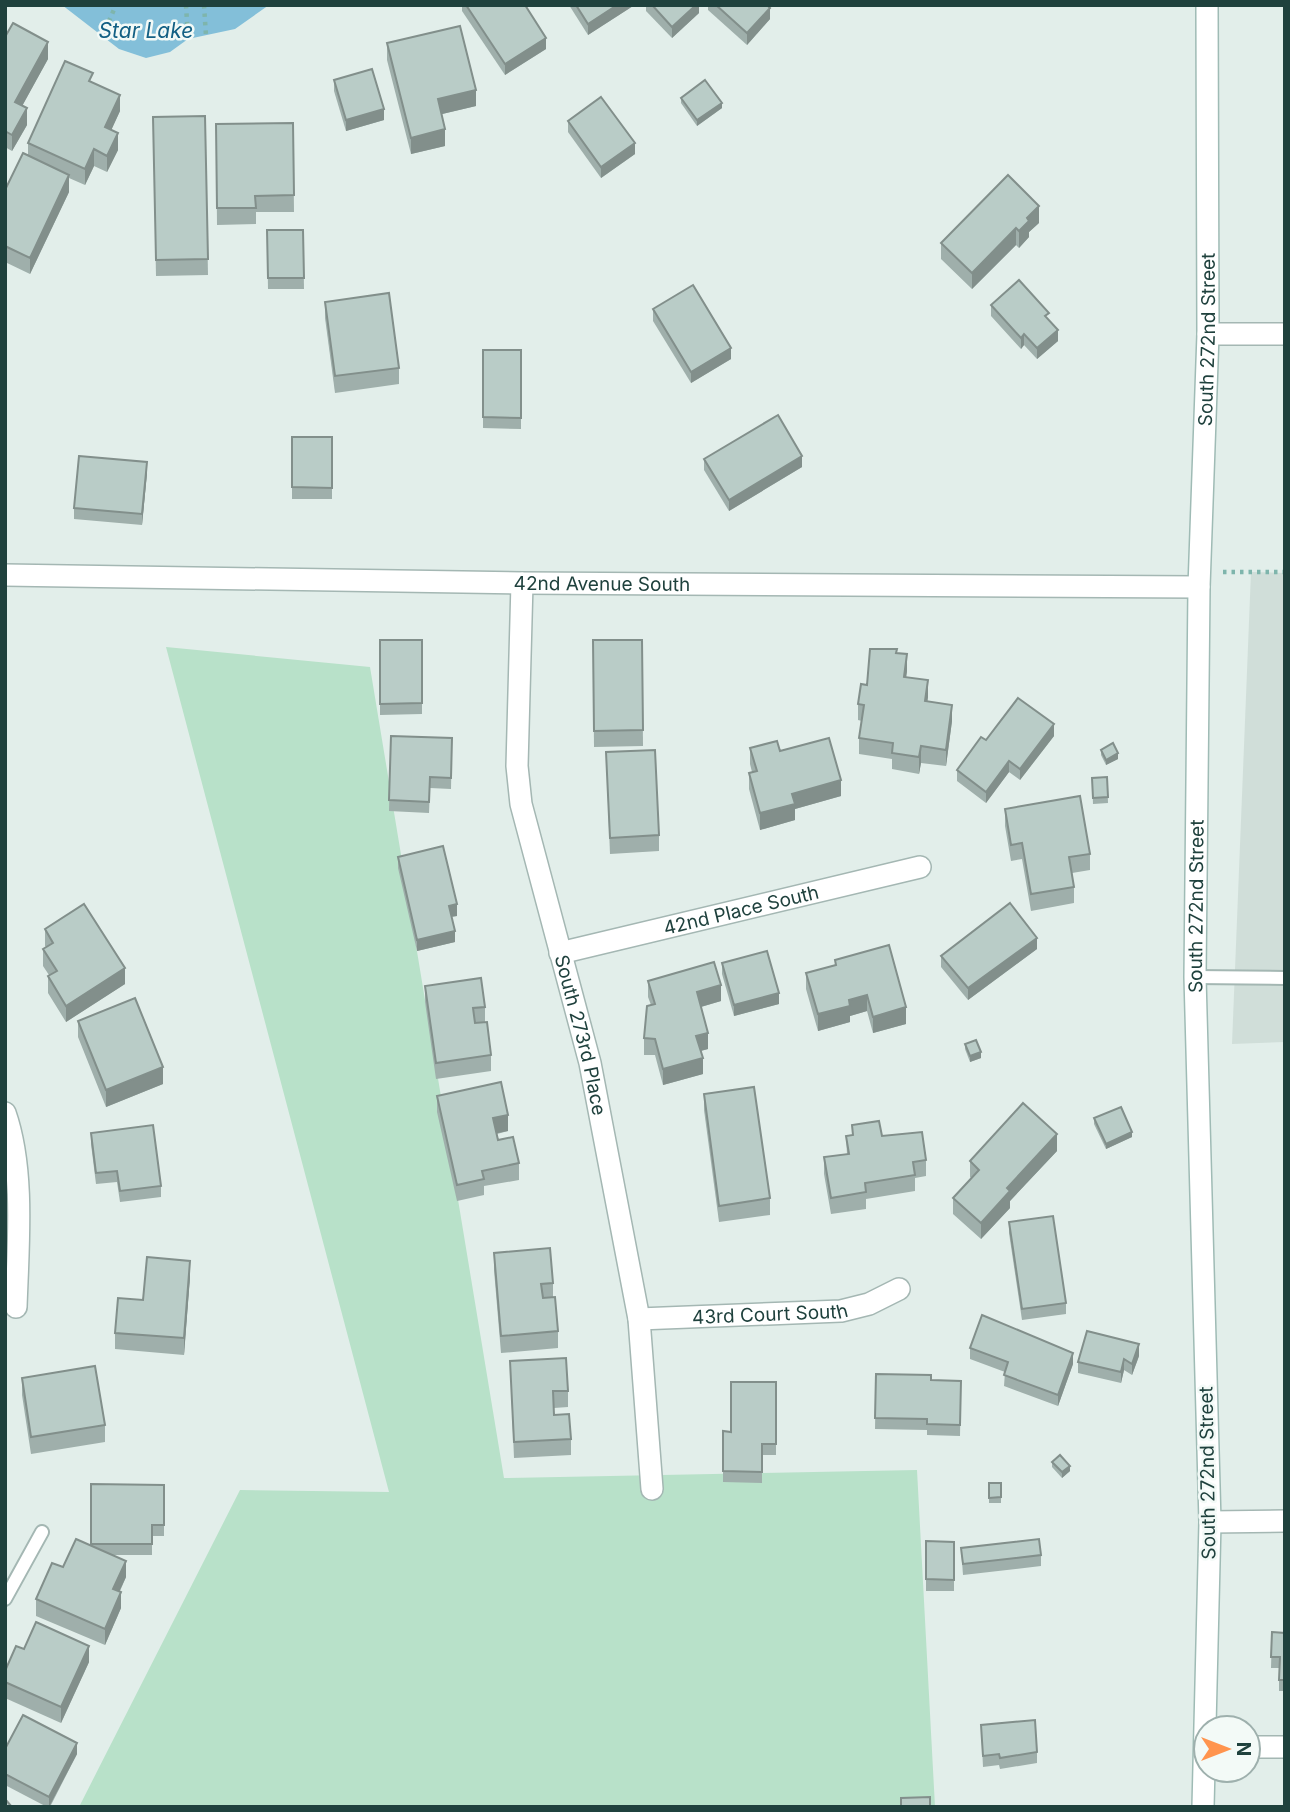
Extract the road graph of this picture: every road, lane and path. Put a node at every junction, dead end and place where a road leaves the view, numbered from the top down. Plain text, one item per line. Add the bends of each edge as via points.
1 (116, 5) edge
2 (186, 5) edge
3 (204, 5) edge
4 (1207, 5) edge
5 (206, 36) dead end
6 (102, 37) dead end
7 (188, 39) dead end
8 (1208, 334) junction
9 (1285, 334) edge
10 (1285, 572) edge
11 (5, 575) edge
12 (1199, 579) junction
13 (522, 583) junction
14 (920, 867) dead end
15 (560, 953) junction
16 (1195, 977) junction
17 (1285, 978) edge
18 (5, 1113) edge
19 (899, 1289) dead end
20 (16, 1307) dead end
21 (639, 1319) junction
22 (652, 1489) dead end
23 (1285, 1521) edge
24 (1210, 1522) junction
25 (42, 1532) dead end
26 (5, 1599) edge
27 (1206, 1714) edge
28 (1262, 1747) edge
29 (1285, 1747) edge
30 (1204, 1784) edge
31 (1203, 1807) edge

1 - 6 path
2 - 7 path
3 - 5 path
4 - 8 street, South 272nd Street
8 - 9 street
8 - 12 street, South 272nd Street
10 - 12 path
11 - 13 street, 42nd Avenue South
12 - 13 street, 42nd Avenue South
12 - 16 street, South 272nd Street
13 - 15 street, South 273rd Place via 517,766 521,804
14 - 15 street, 42nd Place South
15 - 21 street, South 273rd Place via 590,1063
16 - 17 lane
16 - 24 street, South 272nd Street
18 - 20 street via 14,1149 19,1235
19 - 21 street, 43rd Court South via 841,1311
21 - 22 street, South 273rd Place
23 - 24 street
24 - 27 street, South 272nd Street
25 - 26 lane
28 - 29 street
30 - 31 street, South 272nd Street

